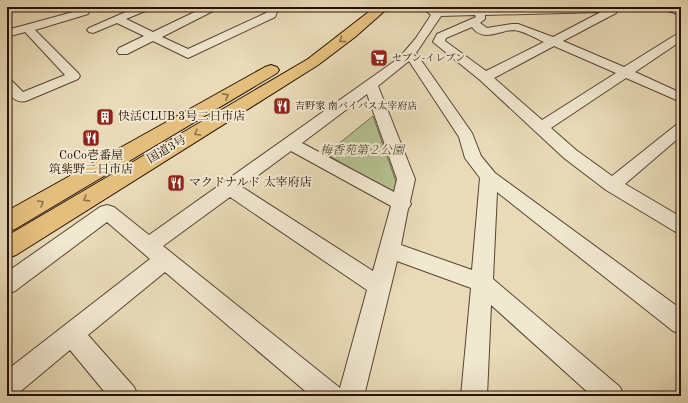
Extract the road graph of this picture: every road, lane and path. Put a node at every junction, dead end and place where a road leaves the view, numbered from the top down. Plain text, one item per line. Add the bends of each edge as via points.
1 (146, 7) edge
2 (213, 7) edge
3 (280, 7) edge
4 (366, 7) edge
5 (383, 7) edge
6 (615, 7) edge
7 (665, 7) edge
8 (431, 10) edge
9 (84, 12) dead end
10 (681, 12) edge
11 (476, 17) junction
12 (118, 19) junction
13 (27, 28) junction
14 (93, 30) dead end
15 (7, 34) edge
16 (153, 36) junction
17 (681, 36) edge
18 (555, 41) junction
19 (123, 50) dead end
20 (410, 53) junction
21 (626, 74) junction
22 (485, 77) junction
23 (7, 84) edge
24 (370, 84) junction
25 (681, 98) edge
26 (542, 127) junction
27 (681, 128) edge
28 (290, 143) junction
29 (489, 177) junction
30 (612, 185) junction
31 (228, 187) junction
32 (402, 204) junction
33 (7, 222) edge
34 (681, 226) edge
35 (7, 248) edge
36 (390, 250) junction
37 (157, 252) junction
38 (482, 283) junction
39 (7, 284) edge
40 (379, 286) junction
41 (681, 323) edge
42 (71, 334) junction
43 (7, 386) edge
44 (125, 396) edge
45 (331, 396) edge
46 (351, 396) edge
47 (474, 396) edge
48 (611, 396) edge

1 - 12 street
2 - 16 street
3 - 16 street via 272,10 271,15 188,54
33 -> 4 highway, 国道3号 via 314,45
5 -> 35 highway, 国道3号 via 313,62
6 - 11 street
6 - 18 street
7 - 10 street
8 - 11 street
8 - 20 street via 436,15
9 - 13 street via 49,18
11 - 18 street via 477,27 486,31 495,32 516,27
11 - 22 street via 441,36 439,42
12 - 14 street
12 - 16 street
13 - 15 street
13 - 23 street via 73,76 21,98
16 - 19 street
17 - 21 street
18 - 21 street
18 - 22 street
20 - 24 street via 403,61
20 - 29 street via 467,137 473,158
21 - 25 street
21 - 26 street
22 - 26 street
24 - 28 street
24 - 32 street via 406,179
26 - 30 street via 570,154
27 - 30 street
28 - 31 street
28 - 32 street
29 - 38 street
29 - 41 street
30 - 34 street
31 - 37 street
31 - 40 street
32 - 36 street
36 - 38 street
36 - 40 street
37 - 39 street via 107,212
37 - 42 street
37 - 45 street
38 - 47 street
38 - 48 street
40 - 46 street
42 - 43 street
42 - 44 street

